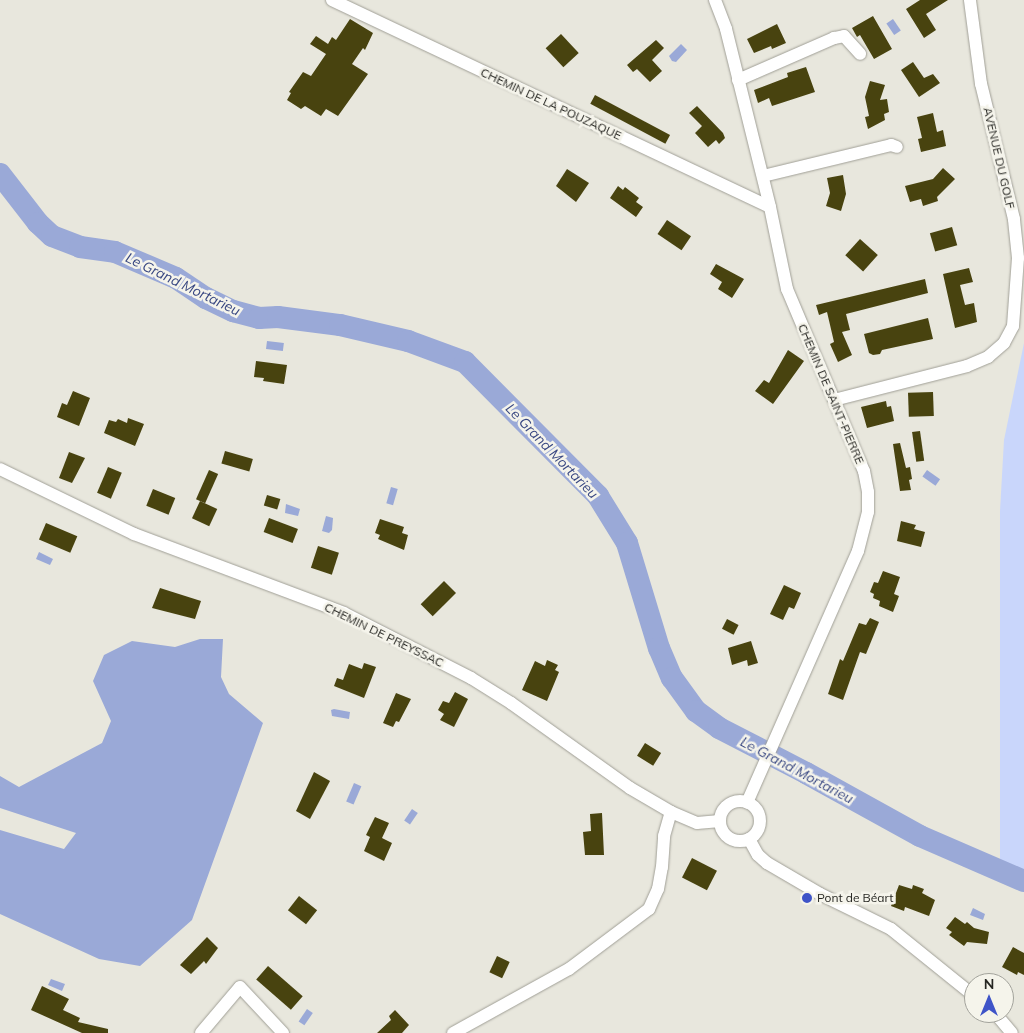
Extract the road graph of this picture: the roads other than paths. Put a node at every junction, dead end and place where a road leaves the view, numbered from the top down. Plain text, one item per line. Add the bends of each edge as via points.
1 (332, 0) edge
2 (715, 0) edge
3 (970, 0) edge
4 (860, 54) dead end
5 (738, 80) junction
6 (897, 147) dead end
7 (762, 176) junction
8 (770, 207) junction
9 (834, 400) junction
10 (0, 469) edge
11 (747, 803) junction
12 (672, 812) junction
13 (720, 821) junction
14 (749, 839) junction
15 (964, 988) edge
16 (1004, 1023) edge
17 (201, 1033) edge
18 (283, 1033) edge
19 (453, 1033) edge
20 (1012, 1033) edge

1 - 8 street, CHEMIN DE LA POUZAQUE
2 - 5 street, CHEMIN DE SAINT-PIERRE
3 - 9 street, AVENUE DU GOLF via 981,84 1014,219 1018,258 1013,326 1004,343 988,357 967,366
4 - 5 street via 844,36 834,38
5 - 7 street, CHEMIN DE SAINT-PIERRE
6 - 7 street via 892,145
7 - 8 street, CHEMIN DE SAINT-PIERRE
8 - 9 street, CHEMIN DE SAINT-PIERRE via 786,289
9 - 11 street, CHEMIN DE SAINT-PIERRE via 864,471 868,512 858,551
10 - 12 street, CHEMIN DE PREYSSAC via 134,534 344,614 429,655 511,703 630,788
11 - 13 street via 728,805
11 - 14 street via 756,811 759,823
12 - 13 street, CHEMIN DE PREYSSAC via 697,823
12 - 19 street via 664,836 658,890 649,909 569,968
13 - 14 street via 723,832 732,840
14 - 15 street via 767,863 891,929
16 - 20 street
17 - 18 street via 240,987

